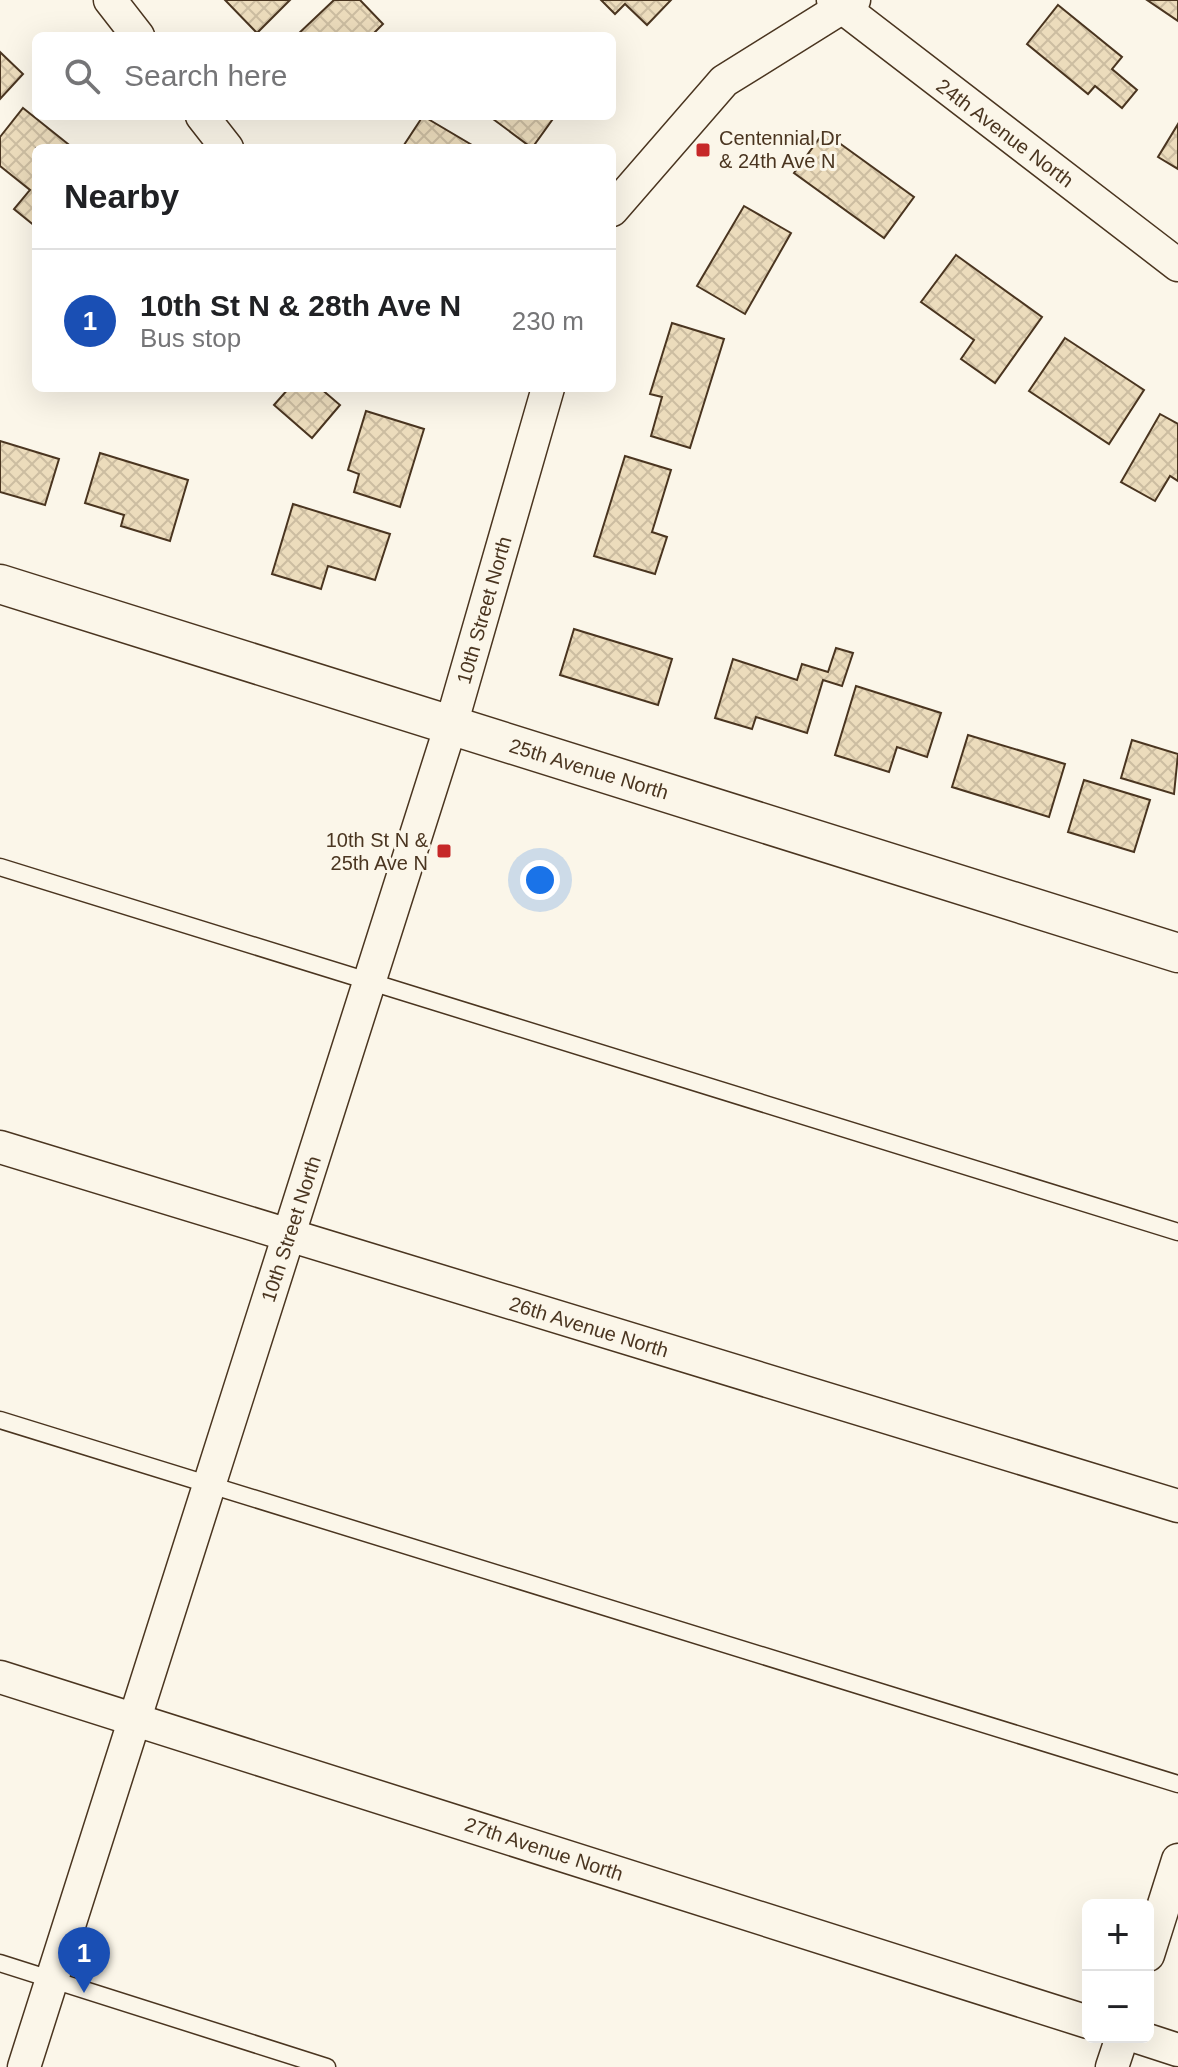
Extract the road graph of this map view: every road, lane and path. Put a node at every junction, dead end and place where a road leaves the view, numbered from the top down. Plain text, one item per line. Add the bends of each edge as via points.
1 (110, 0) edge
2 (843, 2) edge
3 (135, 32) edge
4 (205, 120) edge
5 (224, 144) edge
6 (616, 205) edge
7 (1178, 265) edge
8 (547, 392) edge
9 (0, 584) edge
10 (451, 725) junction
11 (0, 867) edge
12 (1178, 953) edge
13 (370, 982) junction
14 (0, 1147) edge
15 (1178, 1232) edge
16 (290, 1235) junction
17 (0, 1420) edge
18 (210, 1486) junction
19 (1178, 1506) edge
20 (0, 1677) edge
21 (135, 1720) junction
22 (1178, 1784) edge
23 (1178, 1860) edge
24 (1154, 1936) edge
25 (0, 1963) edge
26 (53, 1979) junction
27 (1082, 2020) edge
28 (1154, 2042) edge
29 (1120, 2043) edge
30 (1178, 2050) edge
31 (24, 2067) edge
32 (327, 2067) edge
33 (1112, 2067) edge

1 - 3 street
2 - 6 street via 724,81
2 - 7 street, 24th Avenue North
4 - 5 street
8 - 10 street, 10th Street North
9 - 10 street, 25th Avenue North
10 - 12 street, 25th Avenue North
10 - 13 street, 10th Street North
11 - 13 lane
13 - 15 lane
13 - 16 street, 10th Street North
14 - 16 street, 26th Avenue North
16 - 18 street, 10th Street North
16 - 19 street, 26th Avenue North
17 - 18 lane
18 - 21 street, 10th Street North
18 - 22 lane
20 - 21 street, 27th Avenue North
21 - 26 street, 10th Street North
21 - 27 street, 27th Avenue North
23 - 24 street
25 - 26 lane
26 - 31 street, 10th Street North
26 - 32 lane
28 - 30 street
29 - 33 street

